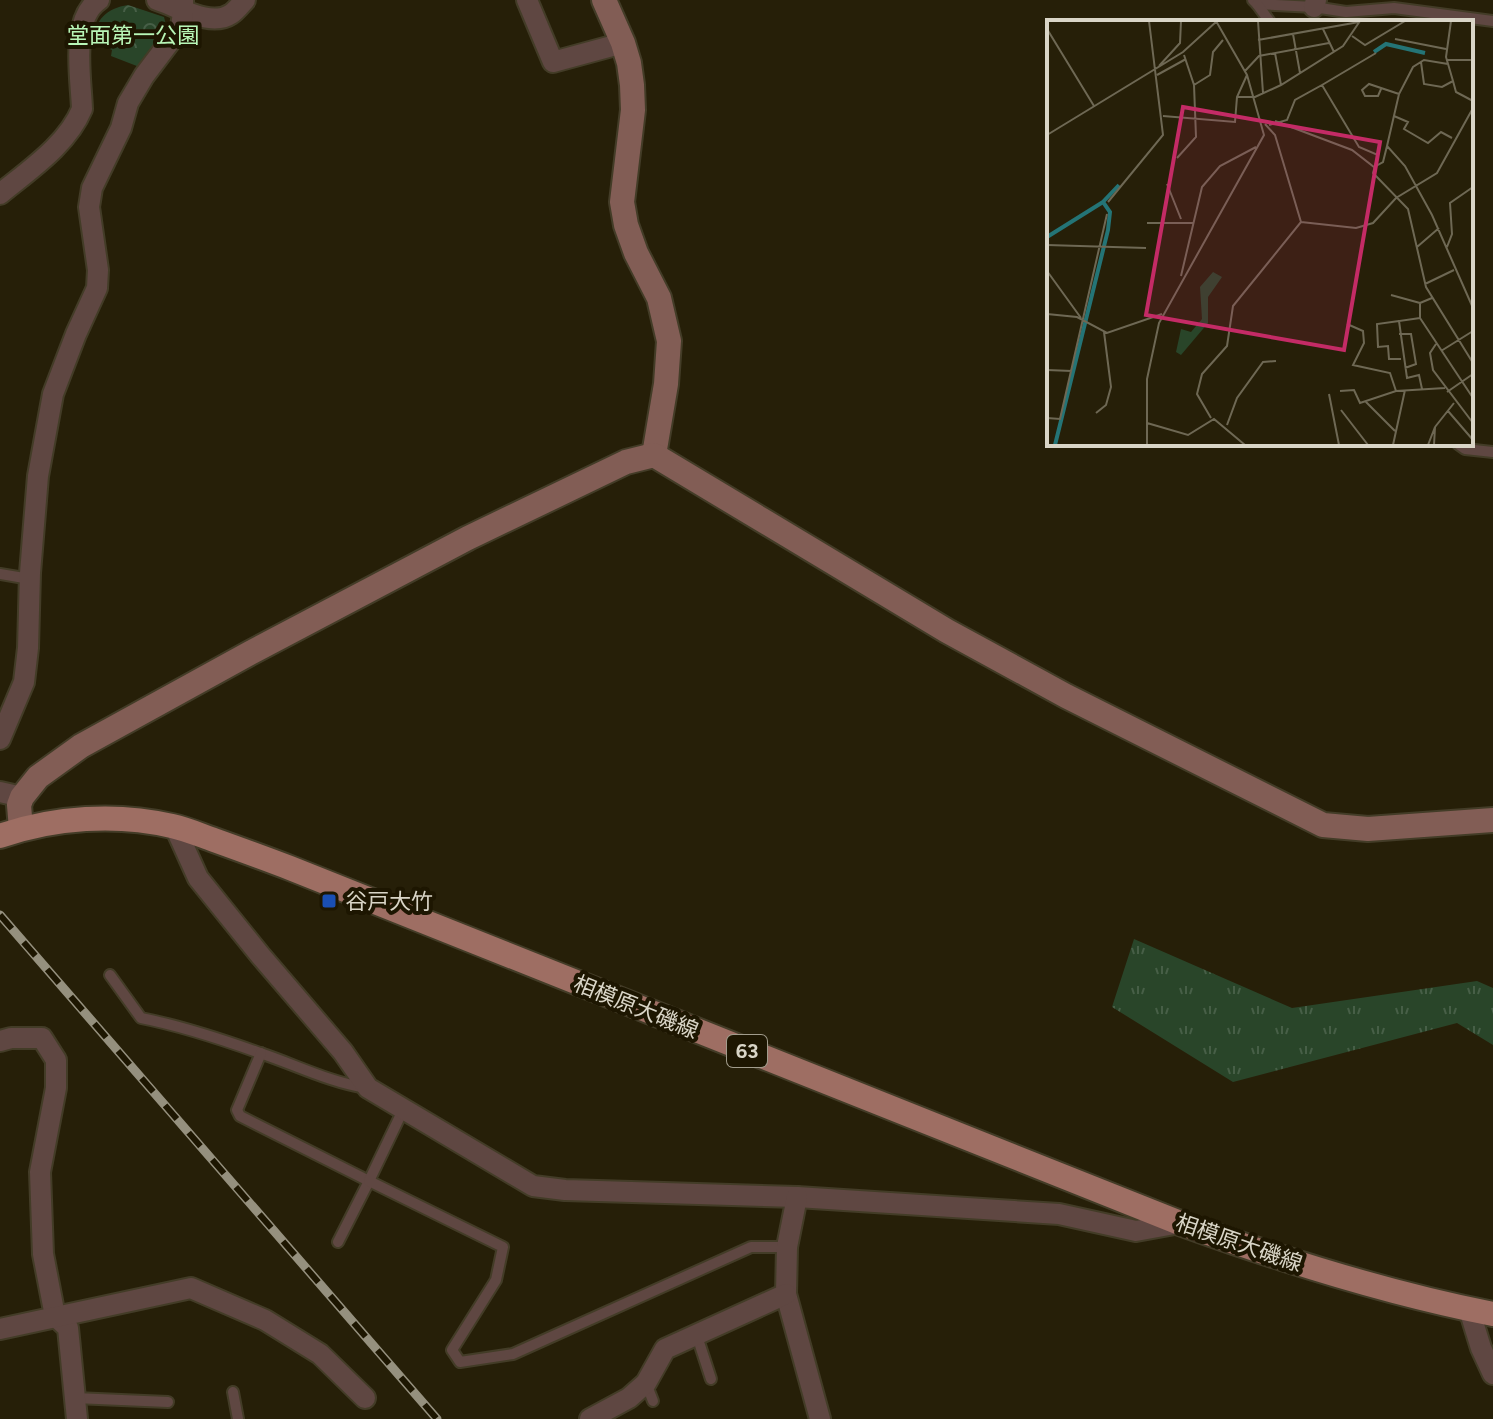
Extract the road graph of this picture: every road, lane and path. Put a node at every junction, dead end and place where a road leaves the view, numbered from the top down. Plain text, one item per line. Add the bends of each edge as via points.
1 (99, 0) edge
2 (157, 0) edge
3 (245, 0) edge
4 (604, 0) edge
5 (1255, 2) edge
6 (523, 3) edge
7 (1315, 3) edge
8 (183, 6) edge
9 (1268, 20) edge
10 (1493, 21) edge
11 (623, 43) junction
12 (0, 194) edge
13 (1461, 446) edge
14 (1493, 452) edge
15 (654, 455) junction
16 (0, 574) edge
17 (30, 579) junction
18 (0, 739) edge
19 (11, 795) edge
20 (1493, 820) edge
21 (175, 827) junction
22 (10, 832) edge
23 (110, 975) dead end
24 (0, 1041) edge
25 (261, 1053) junction
26 (368, 1088) junction
27 (404, 1108) junction
28 (369, 1181) junction
29 (797, 1197) junction
30 (1180, 1223) junction
31 (338, 1242) dead end
32 (787, 1247) junction
33 (786, 1294) junction
34 (1481, 1311) edge
35 (55, 1316) junction
36 (0, 1329) edge
37 (697, 1336) junction
38 (1493, 1374) edge
39 (711, 1379) dead end
40 (233, 1392) dead end
41 (365, 1398) dead end
42 (168, 1402) dead end
43 (76, 1409) edge
44 (238, 1419) edge
45 (590, 1419) edge
46 (820, 1419) edge

1 - 12 street via 82,24 78,117 61,141
2 - 8 street
3 - 8 street via 219,18
4 - 11 street
5 - 7 lane
5 - 9 lane
6 - 11 street via 553,62
7 - 10 lane via 1346,12 1394,8
8 - 17 street via 181,27 128,103 92,188 97,288 53,394 38,476
11 - 15 street via 633,110 622,202 636,253 659,298 669,341
13 - 14 lane
15 - 19 street via 626,462 368,589 81,746
15 - 20 street via 947,631 1323,825 1368,829
16 - 17 lane
17 - 18 street via 24,682
19 - 22 street via 19,805
21 - 22 main road, 相模原大磯線 / 63 via 96,819
21 - 26 street via 198,878
21 - 30 main road, 相模原大磯線 / 63 via 305,873
23 - 25 lane via 141,1018
24 - 35 street via 42,1038 56,1060 40,1172 43,1254
25 - 26 lane via 345,1085
25 - 28 lane via 237,1110 240,1116
26 - 27 street
27 - 28 lane
27 - 29 street via 533,1186
28 - 31 lane
28 - 32 lane via 503,1247 496,1280 452,1350 460,1362 513,1354 751,1247
29 - 30 street via 1059,1214 1136,1231
29 - 32 street
30 - 34 main road, 相模原大磯線 / 63 via 1326,1272
32 - 33 street
33 - 37 street
33 - 46 street
34 - 38 street via 1481,1348
35 - 36 street
35 - 41 street via 191,1288 265,1320 320,1354
35 - 43 street via 68,1328
37 - 39 lane
37 - 45 street via 665,1349 649,1392
40 - 44 lane
42 - 43 lane

